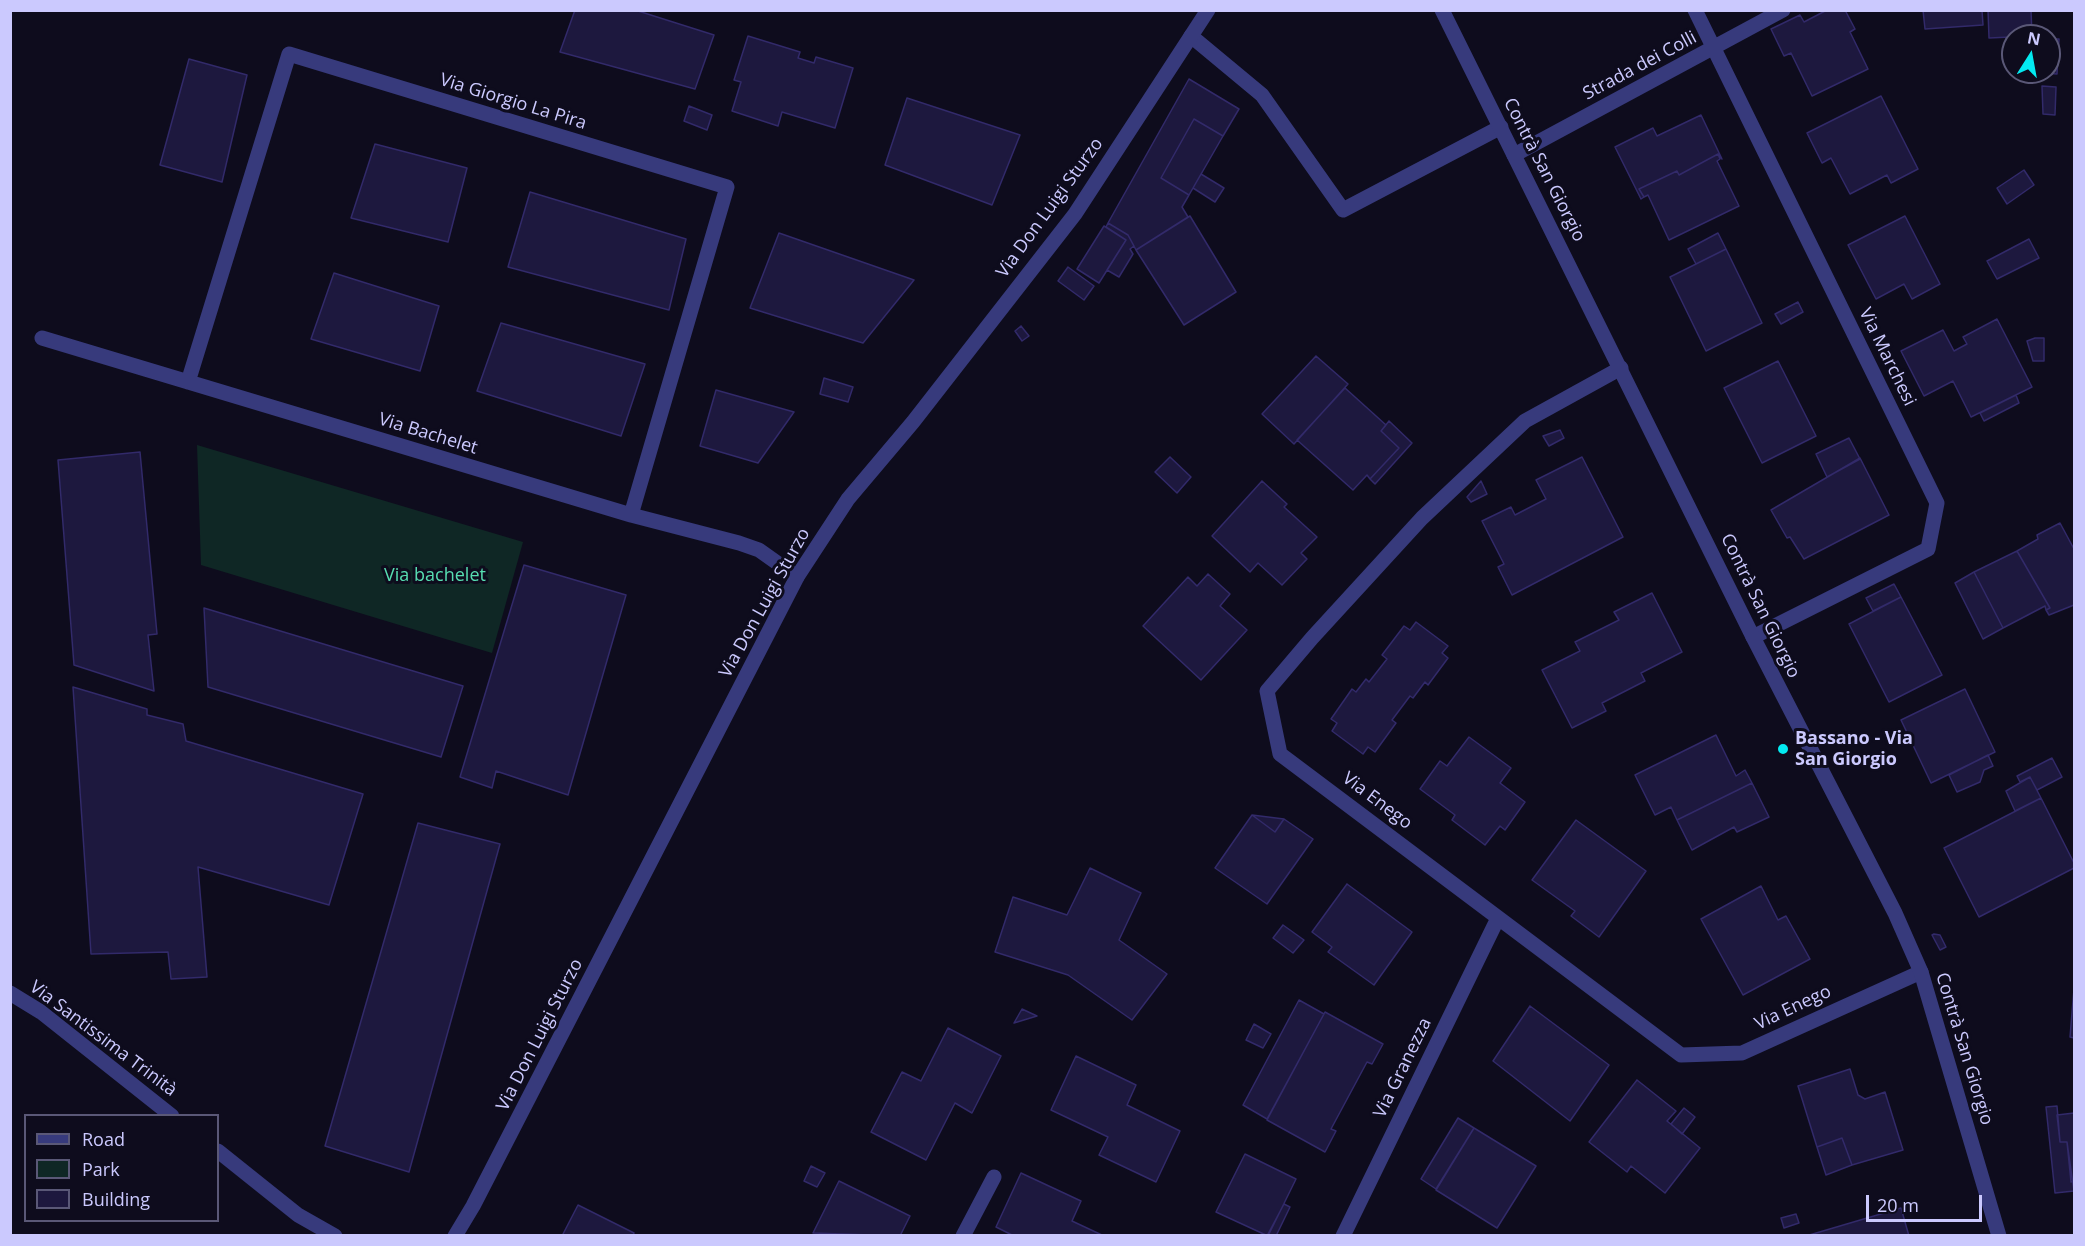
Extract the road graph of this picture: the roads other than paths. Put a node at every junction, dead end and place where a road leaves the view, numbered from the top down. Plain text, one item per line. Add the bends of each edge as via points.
1 (1208, 10) edge
2 (1442, 10) edge
3 (1695, 10) edge
4 (1783, 10) edge
5 (1191, 36) junction
6 (1714, 48) junction
7 (1501, 127) junction
8 (1514, 155) junction
9 (42, 338) dead end
10 (1621, 368) junction
11 (189, 382) junction
12 (631, 515) junction
13 (797, 577) junction
14 (1753, 637) junction
15 (1498, 918) junction
16 (1921, 972) junction
17 (10, 993) edge
18 (169, 1114) edge
19 (219, 1152) edge
20 (994, 1177) dead end
21 (335, 1236) edge
22 (455, 1236) edge
23 (963, 1236) edge
24 (1343, 1236) edge
25 (1999, 1236) edge

1 - 5 street, Via Don Luigi Sturzo
2 - 7 street, Contrà San Giorgio
3 - 6 street, Via Marchesi
4 - 6 street, Strada dei Colli
5 - 7 street via 1262,95 1343,210
5 - 13 street, Via Don Luigi Sturzo via 1075,213 913,422 848,499
6 - 8 street, Strada dei Colli
6 - 14 street, Via Marchesi via 1937,503 1928,549
7 - 8 street, Contrà San Giorgio
8 - 10 street, Contrà San Giorgio
9 - 11 street, Via Bachelet
10 - 14 street, Contrà San Giorgio
10 - 15 street, Via Enego via 1525,422 1422,518 1267,691 1280,754
11 - 12 street, Via Bachelet
11 - 12 street, Via Giorgio La Pira via 289,54 727,187
12 - 13 street, Via Bachelet via 759,550
13 - 22 street, Via Don Luigi Sturzo
14 - 16 street, Contrà San Giorgio via 1895,913
15 - 16 street, Via Enego via 1680,1055 1743,1053
15 - 24 street, Via Granezza
16 - 25 street, Contrà San Giorgio
17 - 18 street, Via Santissima Trinità via 41,1012
19 - 21 street via 297,1215
20 - 23 street

